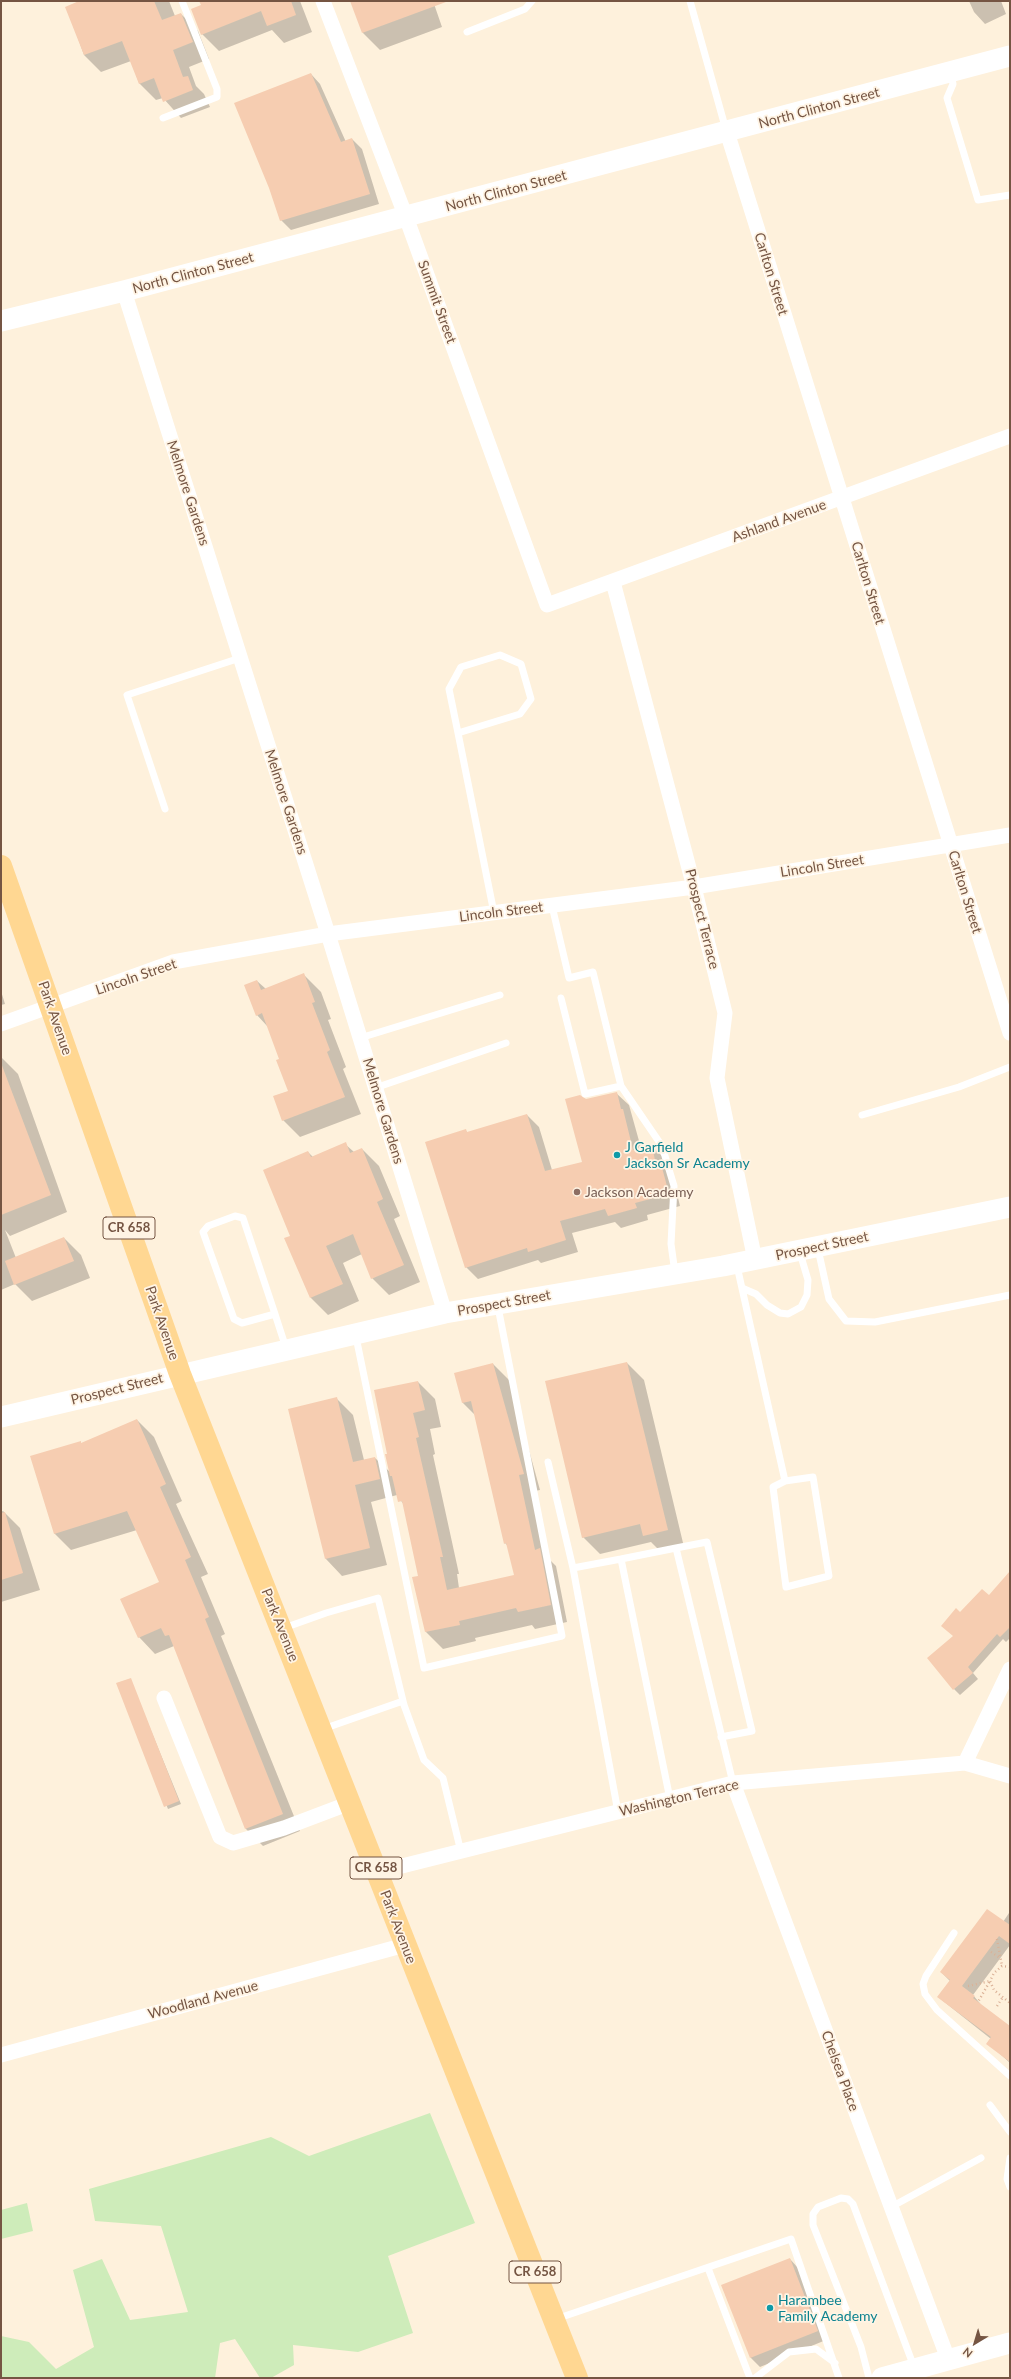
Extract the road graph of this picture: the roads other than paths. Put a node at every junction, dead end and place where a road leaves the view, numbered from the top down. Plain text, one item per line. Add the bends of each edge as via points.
1 (182, 1) edge
2 (323, 1) edge
3 (532, 1) edge
4 (690, 1) edge
5 (467, 32) dead end
6 (1010, 56) edge
7 (951, 72) junction
8 (163, 118) dead end
9 (727, 132) junction
10 (1010, 195) edge
11 (406, 217) junction
12 (124, 291) junction
13 (1, 321) edge
14 (1010, 436) edge
15 (842, 498) junction
16 (613, 582) junction
17 (547, 605) joint
18 (240, 658) junction
19 (458, 733) junction
20 (165, 809) dead end
21 (1010, 835) edge
22 (951, 845) junction
23 (1, 866) edge
24 (694, 887) junction
25 (552, 906) junction
26 (494, 913) junction
27 (328, 934) junction
28 (500, 995) dead end
29 (561, 998) dead end
30 (51, 1007) junction
31 (1, 1024) edge
32 (1010, 1033) edge
33 (360, 1038) junction
34 (506, 1043) dead end
35 (1010, 1067) edge
36 (621, 1086) junction
37 (376, 1088) junction
38 (862, 1115) dead end
39 (1010, 1207) edge
40 (808, 1249) junction
41 (746, 1262) junction
42 (675, 1274) junction
43 (742, 1288) junction
44 (1010, 1295) edge
45 (497, 1304) junction
46 (445, 1313) junction
47 (275, 1314) junction
48 (355, 1334) junction
49 (286, 1350) junction
50 (180, 1374) junction
51 (1, 1417) edge
52 (548, 1462) dead end
53 (785, 1481) junction
54 (676, 1548) junction
55 (621, 1559) junction
56 (573, 1568) junction
57 (281, 1629) junction
58 (1010, 1669) edge
59 (164, 1698) dead end
60 (403, 1701) junction
61 (321, 1730) junction
62 (721, 1737) junction
63 (965, 1763) junction
64 (1010, 1776) edge
65 (732, 1783) junction
66 (670, 1799) junction
67 (350, 1803) junction
68 (617, 1806) junction
69 (461, 1852) junction
70 (378, 1872) junction
71 (954, 1933) dead end
72 (405, 1945) junction
73 (1, 2055) edge
74 (1010, 2076) edge
75 (990, 2106) dead end
76 (1010, 2132) edge
77 (981, 2158) dead end
78 (1010, 2158) edge
79 (1010, 2187) edge
80 (891, 2207) junction
81 (708, 2268) junction
82 (554, 2320) junction
83 (1010, 2343) edge
84 (948, 2359) junction
85 (835, 2363) junction
86 (910, 2373) edge
87 (577, 2378) edge
88 (750, 2378) edge
89 (755, 2378) edge
90 (839, 2378) edge
91 (869, 2378) edge
92 (882, 2378) edge

1 - 8 lane via 217,89 217,97
2 - 11 street, Summit Street
3 - 5 lane via 525,9
4 - 9 lane
6 - 7 street, North Clinton Street
7 - 9 street, North Clinton Street
7 - 10 lane via 953,84 946,98 978,200
9 - 11 street, North Clinton Street
9 - 15 street, Carlton Street
11 - 12 street, North Clinton Street
11 - 17 street, Summit Street
12 - 13 street, North Clinton Street
12 - 18 street, Melmore Gardens
14 - 15 street, Ashland Avenue
15 - 16 street, Ashland Avenue
15 - 22 street, Carlton Street
16 - 17 street, Ashland Avenue
16 - 24 street, Prospect Terrace
18 - 20 lane via 127,695
18 - 27 street, Melmore Gardens
19 - 19 lane via 449,689 462,667 500,656 521,664 531,698 520,714
19 - 26 lane
21 - 22 street, Lincoln Street
22 - 24 street, Lincoln Street
22 - 32 street, Carlton Street
23 - 30 main road, Park Avenue / CR 658
24 - 25 street, Lincoln Street
24 - 41 street, Prospect Terrace via 725,1013 717,1078
25 - 26 street, Lincoln Street
25 - 36 lane via 569,978 592,972
26 - 27 street, Lincoln Street
27 - 30 street, Lincoln Street via 173,962
27 - 33 street, Melmore Gardens
28 - 33 lane
29 - 36 lane via 584,1094
30 - 31 street, Lincoln Street
30 - 50 main road, Park Avenue / CR 658
33 - 37 street, Melmore Gardens
34 - 37 lane
35 - 38 lane via 959,1087
36 - 42 lane via 662,1146 674,1186 671,1244
37 - 46 street, Melmore Gardens
39 - 40 street, Prospect Street
40 - 41 street, Prospect Street
40 - 43 lane via 807,1295 801,1307 788,1314 780,1313 756,1294
40 - 44 lane via 829,1299 846,1322 875,1322
41 - 42 street, Prospect Street
41 - 43 lane
42 - 45 street, Prospect Street
43 - 53 lane
45 - 46 street, Prospect Street
45 - 48 lane via 562,1636 424,1668
46 - 48 street, Prospect Street
47 - 47 lane via 243,1218 235,1216 208,1226 204,1232 234,1319 242,1323
47 - 49 lane
48 - 49 street, Prospect Street
49 - 50 street, Prospect Street
50 - 51 street, Prospect Street
50 - 57 main road, Park Avenue / CR 658
52 - 56 lane
53 - 53 lane via 773,1486 786,1587 829,1576 813,1477
54 - 55 lane
54 - 62 lane
54 - 62 lane via 707,1542 752,1731
55 - 56 lane
55 - 66 lane
56 - 68 lane
57 - 60 lane via 378,1598
57 - 61 main road, Park Avenue / CR 658
58 - 63 street
59 - 67 street via 220,1837 233,1843
60 - 61 lane
60 - 69 lane via 424,1760 443,1778
61 - 67 main road, Park Avenue / CR 658
62 - 65 lane
63 - 64 street, Washington Terrace
63 - 65 street, Washington Terrace
65 - 66 street, Washington Terrace
65 - 80 street, Chelsea Place
66 - 68 street, Washington Terrace
67 - 70 main road, Park Avenue / CR 658
68 - 69 street, Washington Terrace
69 - 70 street, Washington Terrace
70 - 72 main road, Park Avenue / CR 658
71 - 74 lane via 926,1976 923,1984 925,1994 937,2010
72 - 73 street, Woodland Avenue
72 - 82 main road, Park Avenue / CR 658
75 - 76 lane
77 - 80 lane
78 - 79 lane via 1007,2179
80 - 84 street, Chelsea Place
81 - 82 lane
81 - 85 lane via 791,2239
81 - 88 lane
82 - 87 main road, Park Avenue / CR 658
83 - 84 street
84 - 86 street
85 - 89 lane via 816,2349 790,2352
85 - 90 lane
86 - 91 lane via 853,2204 848,2199 841,2198 818,2207 813,2214 813,2225 861,2347
86 - 92 street

